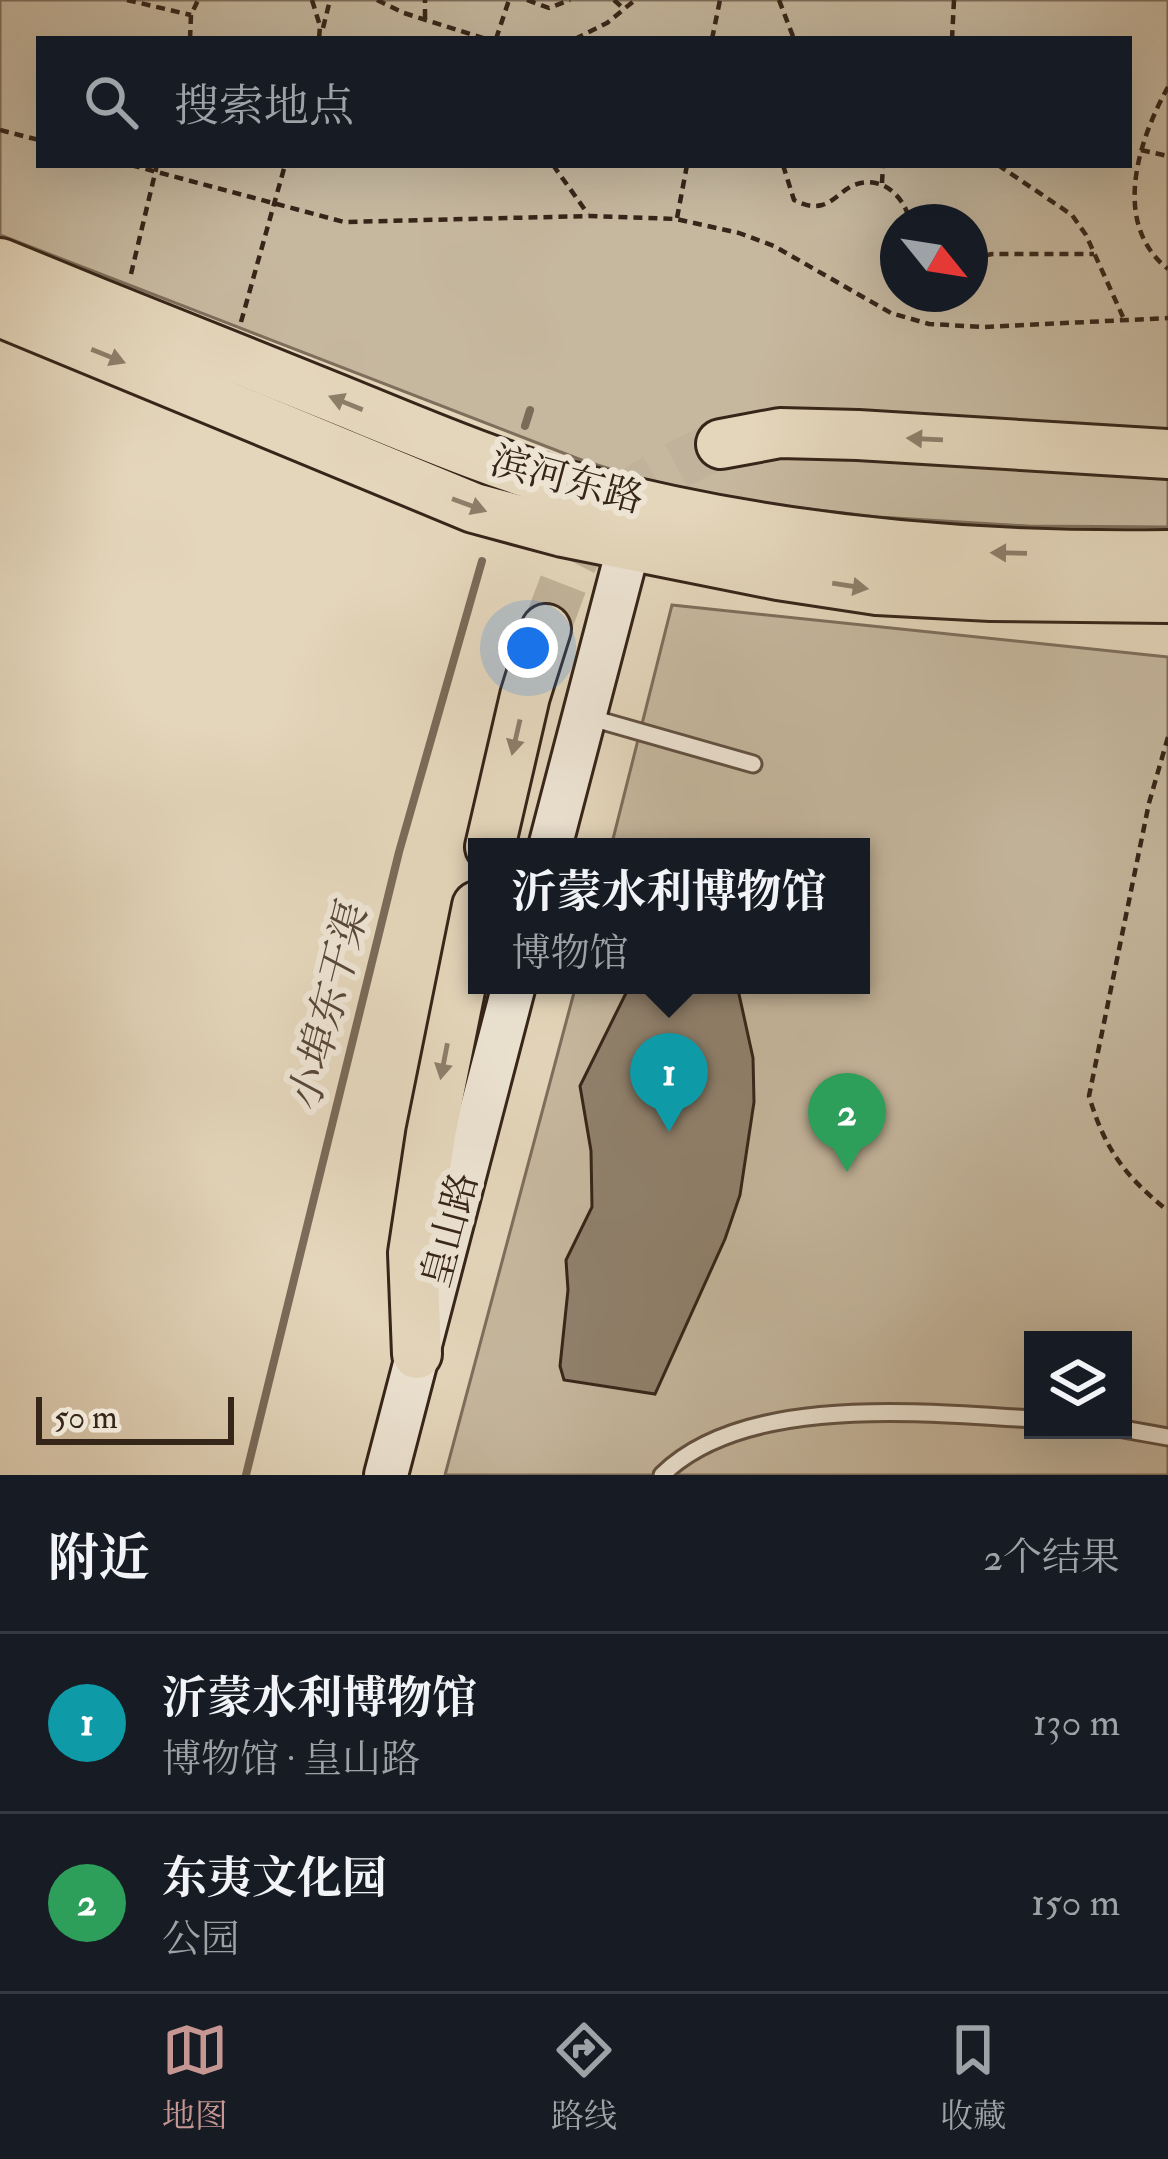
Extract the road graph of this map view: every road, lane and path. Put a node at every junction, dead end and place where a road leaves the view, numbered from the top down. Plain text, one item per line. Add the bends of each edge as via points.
1 (127, 0) edge
2 (197, 0) edge
3 (312, 0) edge
4 (330, 0) edge
5 (377, 0) edge
6 (425, 0) edge
7 (509, 0) edge
8 (526, 0) edge
9 (570, 0) edge
10 (614, 0) edge
11 (634, 0) edge
12 (720, 0) edge
13 (779, 0) edge
14 (954, 0) edge
15 (624, 9) junction
16 (191, 15) junction
17 (425, 20) junction
18 (188, 36) edge
19 (320, 36) edge
20 (321, 36) edge
21 (476, 36) edge
22 (497, 36) edge
23 (580, 36) edge
24 (713, 36) edge
25 (793, 36) edge
26 (952, 36) edge
27 (1168, 86) edge
28 (0, 130) edge
29 (36, 139) edge
30 (1141, 150) junction
31 (1168, 156) edge
32 (156, 168) edge
33 (284, 168) edge
34 (555, 168) edge
35 (686, 168) edge
36 (784, 168) edge
37 (883, 168) edge
38 (1002, 168) edge
39 (882, 185) junction
40 (274, 203) junction
41 (906, 204) edge
42 (590, 217) junction
43 (676, 219) junction
44 (1094, 254) junction
45 (988, 255) edge
46 (0, 263) edge
47 (1168, 269) edge
48 (128, 286) dead end
49 (0, 312) edge
50 (1168, 318) edge
51 (1124, 319) junction
52 (240, 328) dead end
53 (721, 445) tunnel mouth
54 (1168, 454) edge
55 (629, 545) junction
56 (1168, 555) edge
57 (1168, 598) edge
58 (547, 628) tunnel mouth
59 (585, 716) junction
60 (1168, 737) edge
61 (753, 764) dead end
62 (492, 838) edge
63 (552, 838) edge
64 (468, 949) edge
65 (512, 994) edge
66 (1168, 1211) edge
67 (417, 1354) junction
68 (1024, 1419) edge
69 (1132, 1431) edge
70 (1168, 1437) edge
71 (386, 1475) edge
72 (662, 1475) edge

1 - 16 path
2 - 16 path
3 - 19 path
4 - 20 path
5 - 17 path
6 - 17 path
7 - 22 path
8 - 9 path via 548,8
10 - 15 path
11 - 15 path
12 - 24 path
13 - 25 path
14 - 26 path
15 - 23 path
16 - 18 path
17 - 21 path
27 - 30 path
28 - 29 path
30 - 31 path
30 - 47 path via 1137,220 1153,258
32 - 40 path
32 - 48 path
33 - 40 path
34 - 42 path
35 - 43 path
36 - 39 path via 794,200 809,207 862,183
37 - 39 path
38 - 44 path via 1072,215
39 - 41 path
40 - 42 path via 344,222
40 - 52 path
42 - 43 path
43 - 51 path via 774,246 890,313 928,324
44 - 45 path
44 - 51 path
56 -> 46 main road, 滨河东路 via 872,542 584,490 483,458
49 -> 55 main road, 滨河东路 via 474,508
50 - 51 path
54 -> 53 main road via 858,435 780,434
55 -> 57 main road, 滨河东路 via 877,590
55 - 59 main road
58 -> 62 main road
59 - 61 lane
59 - 63 main road
60 - 66 path via 1089,1096 1116,1162
64 -> 67 main road via 412,1253
65 - 67 main road, 皇山路
67 - 71 main road, 皇山路
68 - 72 lane via 877,1413 775,1424 725,1436
69 - 70 lane

